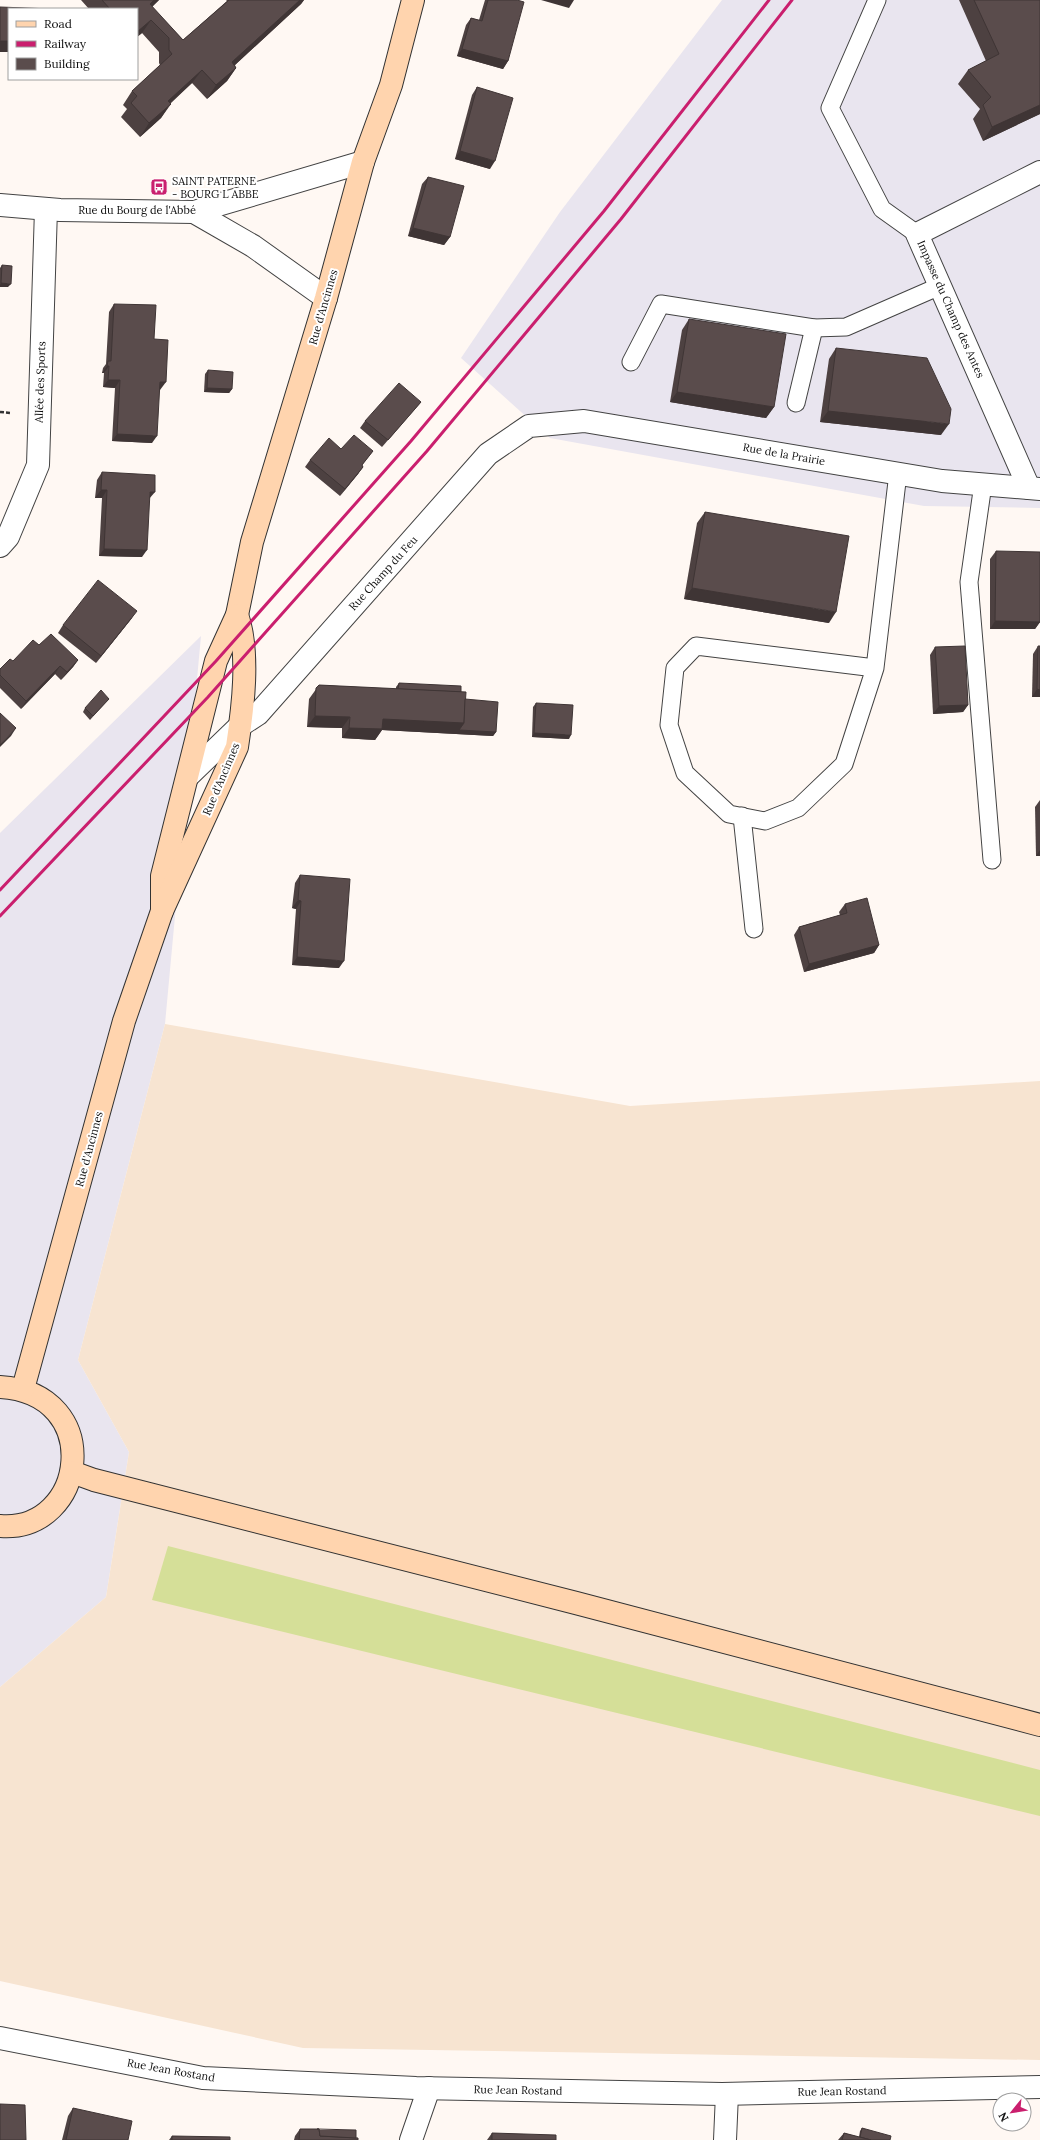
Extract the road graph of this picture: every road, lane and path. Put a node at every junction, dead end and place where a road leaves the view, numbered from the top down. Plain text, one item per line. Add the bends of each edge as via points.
1 (413, 0) edge
2 (877, 0) edge
3 (363, 162) junction
4 (1040, 172) edge
5 (0, 205) edge
6 (46, 209) junction
7 (194, 212) junction
8 (918, 234) junction
9 (940, 286) junction
10 (326, 298) junction
11 (814, 328) junction
12 (630, 362) dead end
13 (796, 403) dead end
14 (529, 426) joint
15 (898, 473) junction
16 (983, 484) junction
17 (1035, 488) edge
18 (0, 546) edge
19 (237, 615) junction
20 (875, 668) junction
21 (240, 725) junction
22 (188, 776) junction
23 (742, 816) junction
24 (992, 860) dead end
25 (162, 911) junction
26 (754, 929) dead end
27 (0, 1386) edge
28 (23, 1389) junction
29 (72, 1472) junction
30 (0, 1526) edge
31 (1040, 1725) edge
32 (0, 2038) edge
33 (1040, 2087) edge
34 (429, 2088) junction
35 (727, 2094) junction
36 (411, 2140) edge
37 (724, 2140) edge

1 - 3 main road, Rue d'Ancinnes via 391,85
2 - 8 lane via 830,108 882,209
3 - 7 street, Rue du Bourg de l'Abbé
3 - 10 main road, Rue d'Ancinnes
4 - 8 street, Impasse du Champ des Antes
5 - 6 street, Rue du Bourg de l'Abbé
6 - 7 street, Rue du Bourg de l'Abbé
6 - 18 street, Allée des Sports via 38,465 8,537
7 - 10 street via 253,246
8 - 9 street, Impasse du Champ des Antes
9 - 11 lane via 846,327
9 - 17 street, Impasse du Champ des Antes
10 - 19 main road, Rue d'Ancinnes via 252,542
11 - 12 lane via 661,304
11 - 13 lane
14 - 15 street, Rue de la Prairie via 584,421
14 - 21 street, Rue Champ du Feu via 488,454 258,714
15 - 16 street, Rue de la Prairie via 942,481
15 - 20 lane
16 - 17 street, Rue de la Prairie
16 - 24 lane via 969,582
19 - 21 main road, Rue d'Ancinnes via 243,631 244,656
19 - 22 main road, Rue d'Ancinnes via 216,661
20 - 23 lane via 844,764 798,808 765,821
20 - 23 lane via 696,646 676,668 669,725 686,774 729,814
21 - 22 street, Rue Champ du Feu
21 - 25 main road, Rue d'Ancinnes via 237,747
22 - 25 main road, Rue d'Ancinnes via 162,876
23 - 26 lane
25 - 28 main road, Rue d'Ancinnes via 124,1021
27 - 28 main road
28 - 29 main road via 57,1412 68,1430 73,1451
29 - 30 main road via 64,1492 50,1509 31,1521 9,1527
29 - 31 main road via 94,1480
32 - 34 street, Rue Jean Rostand via 203,2078
33 - 35 street, Rue Jean Rostand
34 - 35 street, Rue Jean Rostand
34 - 36 street
35 - 37 street

